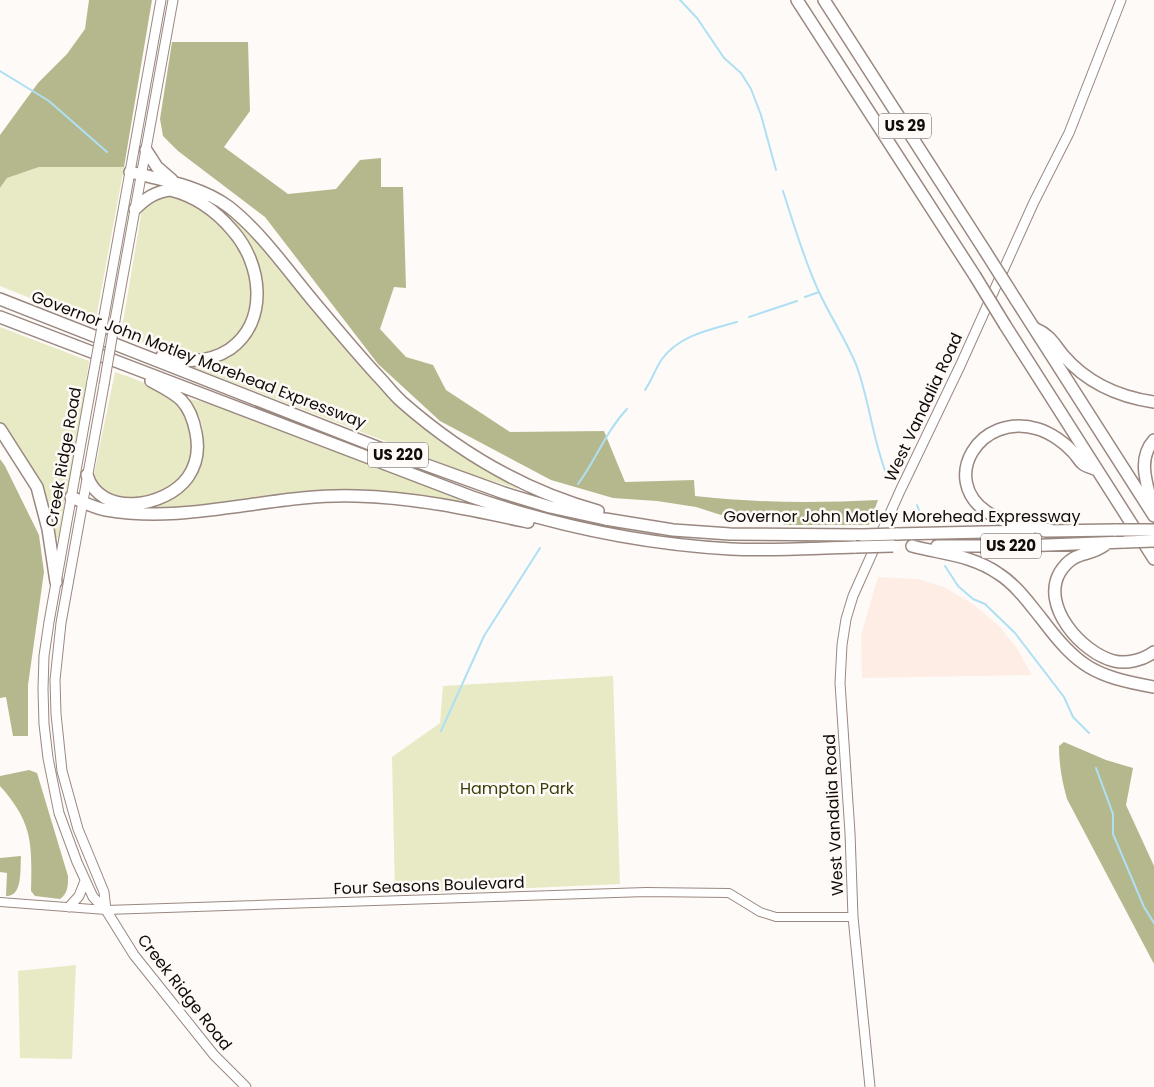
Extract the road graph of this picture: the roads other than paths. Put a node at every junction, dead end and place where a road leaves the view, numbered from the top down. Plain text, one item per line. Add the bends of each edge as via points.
1 (161, 0) edge
2 (173, 0) edge
3 (797, 0) edge
4 (824, 0) edge
5 (1121, 0) edge
6 (146, 150) junction
7 (129, 175) junction
8 (141, 178) junction
9 (175, 187) junction
10 (135, 209) junction
11 (0, 299) edge
12 (0, 317) edge
13 (1034, 328) junction
14 (133, 350) junction
15 (131, 368) junction
16 (1154, 402) edge
17 (0, 429) edge
18 (1154, 440) edge
19 (1097, 470) junction
20 (87, 475) junction
21 (71, 497) junction
22 (83, 502) junction
23 (1154, 516) edge
24 (566, 526) junction
25 (673, 530) junction
26 (1154, 530) edge
27 (1053, 531) junction
28 (1154, 541) edge
29 (1109, 542) junction
30 (912, 546) junction
31 (1154, 560) edge
32 (56, 582) junction
33 (1154, 652) edge
34 (1154, 687) edge
35 (85, 881) junction
36 (0, 902) edge
37 (69, 907) junction
38 (106, 910) junction
39 (853, 917) junction
40 (246, 1087) edge
41 (870, 1087) edge

1 - 7 main road, Creek Ridge Road
2 - 6 main road, Creek Ridge Road
3 - 19 highway, US 29, bridge
4 - 13 highway, US 29, bridge
5 - 39 main road, West Vandalia Road via 1069,133 900,491 846,619 840,683
6 - 8 main road, Creek Ridge Road
6 - 9 highway
7 - 8 highway
7 - 21 main road, Creek Ridge Road, bridge
8 - 9 highway
8 - 10 main road, Creek Ridge Road
9 - 10 highway via 149,196
9 - 14 highway via 202,203 234,231 246,248 258,292 256,310 246,334 220,356 191,362
9 - 25 highway via 209,195 228,206 252,228 401,401 461,448 550,496
10 - 20 main road, Creek Ridge Road, bridge
11 - 14 highway, Governor John Motley Morehead Expressway / US 220
12 - 15 highway, Governor John Motley Morehead Expressway / US 220
13 - 16 highway via 1046,334 1076,369 1093,382 1128,397
13 - 23 highway, US 29
14 - 25 highway, Governor John Motley Morehead Expressway / US 220 via 504,493 577,513
15 - 20 highway via 185,403 198,445 193,467 188,478 169,494 134,504 108,500 94,488
15 - 24 highway, Governor John Motley Morehead Expressway / US 220 via 472,497
17 - 32 highway via 37,487 48,529
18 - 23 highway via 1144,464
19 - 27 highway via 1084,464 1072,450 1049,434 1022,426 994,431 975,446 968,462 967,479 969,490 979,505 1010,522
19 - 31 highway, US 29
20 - 22 main road, Creek Ridge Road
21 - 22 highway
21 - 32 main road, Creek Ridge Road
22 - 24 highway via 107,510 151,514 355,496 403,500 547,526
22 - 38 main road, Creek Ridge Road via 61,623 55,680 56,714 58,745 69,801 89,860 104,892
24 - 30 highway, Governor John Motley Morehead Expressway / US 220, bridge via 690,546 733,549
25 - 27 highway, Governor John Motley Morehead Expressway / US 220, bridge via 862,535
26 - 27 highway, Governor John Motley Morehead Expressway / US 220, bridge
28 - 29 highway, Governor John Motley Morehead Expressway / US 220, bridge
29 - 30 highway, Governor John Motley Morehead Expressway / US 220
29 - 33 highway via 1099,550 1074,557 1060,573 1056,599 1059,612 1064,624 1091,650 1114,661 1131,662
30 - 34 highway via 965,557 999,573 1014,586 1055,637 1085,665 1112,678
32 - 35 main road, Creek Ridge Road via 44,656 44,724 60,814
35 - 37 main road via 79,896
35 - 38 main road, Creek Ridge Road via 93,897
36 - 37 street, Four Seasons Boulevard
37 - 38 street, Four Seasons Boulevard
38 - 39 street, Four Seasons Boulevard via 646,892 729,893 760,912 776,917
38 - 40 main road, Creek Ridge Road via 165,994 214,1055
39 - 41 main road, West Vandalia Road

